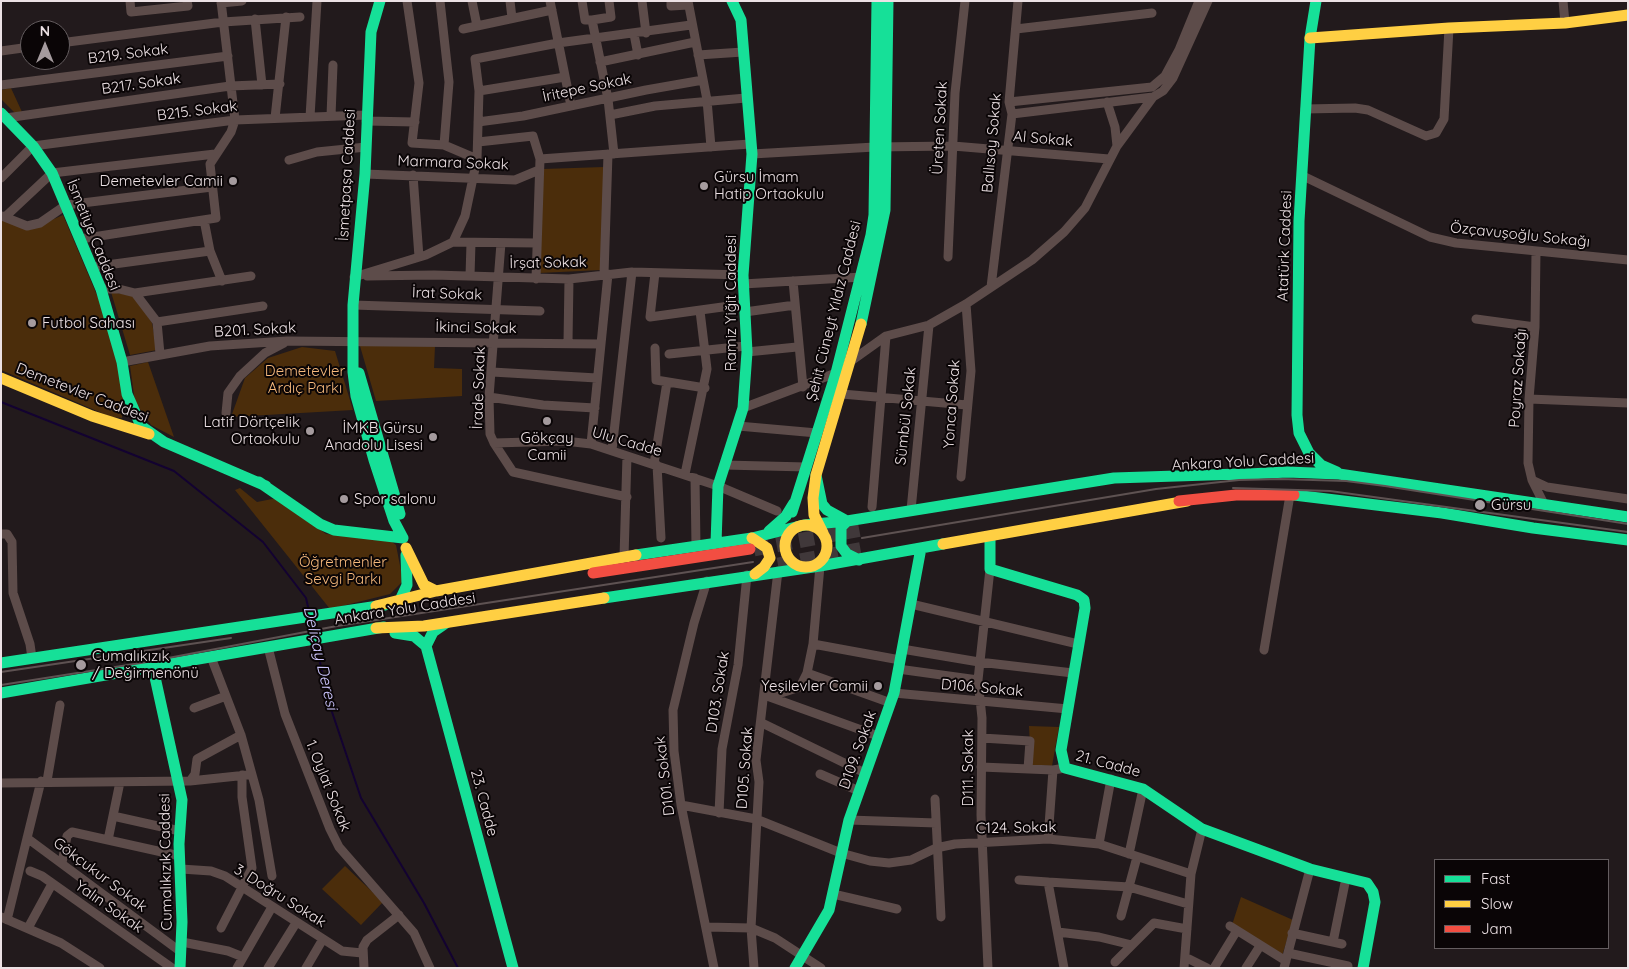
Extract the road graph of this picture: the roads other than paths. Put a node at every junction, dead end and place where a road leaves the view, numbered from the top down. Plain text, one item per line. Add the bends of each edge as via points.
1 (130, 1) edge
2 (187, 1) edge
3 (242, 1) edge
4 (318, 1) edge
5 (380, 1) edge
6 (407, 1) edge
7 (440, 1) edge
8 (472, 1) edge
9 (510, 1) edge
10 (582, 1) edge
11 (609, 1) edge
12 (642, 1) edge
13 (671, 1) edge
14 (732, 1) edge
15 (877, 1) edge
16 (888, 1) edge
17 (965, 1) edge
18 (1018, 1) edge
19 (1199, 1) edge
20 (1208, 1) edge
21 (1316, 1) edge
22 (1562, 1) edge
23 (221, 2) edge
24 (688, 3) edge
25 (551, 6) edge
26 (1152, 13) dead end
27 (1628, 15) edge
28 (286, 17) junction
29 (300, 17) dead end
30 (512, 18) junction
31 (255, 19) junction
32 (592, 20) junction
33 (223, 22) junction
34 (1565, 23) junction
35 (691, 25) junction
36 (477, 26) junction
37 (1449, 28) junction
38 (463, 29) dead end
39 (1016, 29) junction
40 (646, 32) junction
41 (634, 34) junction
42 (594, 38) junction
43 (1310, 38) junction
44 (70, 42) edge
45 (695, 42) junction
46 (558, 43) junction
47 (20, 48) edge
48 (1, 51) edge
49 (744, 52) junction
50 (638, 55) junction
51 (698, 55) junction
52 (228, 56) junction
53 (600, 62) junction
54 (333, 65) dead end
55 (565, 78) junction
56 (703, 80) junction
57 (280, 84) junction
58 (1, 85) edge
59 (262, 85) junction
60 (230, 86) junction
61 (1152, 87) junction
62 (479, 91) junction
63 (1153, 97) junction
64 (746, 98) junction
65 (608, 99) junction
66 (707, 100) junction
67 (1009, 102) junction
68 (1107, 102) junction
69 (571, 106) junction
70 (1305, 109) junction
71 (1012, 114) junction
72 (4, 115) edge
73 (610, 115) junction
74 (331, 116) junction
75 (310, 117) junction
76 (274, 118) junction
77 (366, 118) junction
78 (235, 120) junction
79 (415, 122) junction
80 (478, 122) junction
81 (478, 142) junction
82 (444, 145) junction
83 (33, 146) junction
84 (953, 146) junction
85 (1117, 146) junction
86 (366, 147) junction
87 (711, 147) junction
88 (880, 147) junction
89 (751, 149) junction
90 (1007, 150) junction
91 (215, 154) junction
92 (611, 154) junction
93 (477, 159) junction
94 (540, 159) junction
95 (1109, 159) junction
96 (289, 160) dead end
97 (539, 170) junction
98 (52, 173) junction
99 (364, 174) junction
100 (412, 175) junction
101 (1302, 176) junction
102 (1, 178) edge
103 (474, 179) junction
104 (212, 187) junction
105 (66, 205) junction
106 (3, 216) edge
107 (204, 220) junction
108 (80, 239) junction
109 (453, 242) junction
110 (471, 243) junction
111 (501, 243) junction
112 (537, 243) junction
113 (210, 251) junction
114 (1536, 251) junction
115 (419, 257) junction
116 (948, 257) dead end
117 (1628, 260) edge
118 (92, 267) junction
119 (632, 272) junction
120 (655, 273) junction
121 (606, 274) junction
122 (251, 276) dead end
123 (470, 276) junction
124 (354, 277) junction
125 (498, 277) junction
126 (862, 277) junction
127 (536, 279) junction
128 (569, 279) junction
129 (743, 280) junction
130 (222, 281) junction
131 (793, 281) junction
132 (991, 287) junction
133 (101, 289) junction
134 (135, 293) junction
135 (966, 304) junction
136 (353, 305) junction
137 (263, 306) dead end
138 (795, 306) junction
139 (744, 308) junction
140 (496, 310) junction
141 (700, 311) junction
142 (540, 312) dead end
143 (1476, 319) dead end
144 (156, 322) junction
145 (928, 324) junction
146 (1535, 328) junction
147 (886, 336) junction
148 (352, 340) junction
149 (287, 341) junction
150 (494, 341) junction
151 (568, 342) junction
152 (600, 344) junction
153 (798, 347) junction
154 (655, 348) dead end
155 (747, 349) junction
156 (707, 351) junction
157 (160, 354) junction
158 (669, 354) dead end
159 (851, 361) junction
160 (122, 362) junction
161 (492, 372) junction
162 (836, 373) junction
163 (1, 378) edge
164 (597, 378) junction
165 (667, 382) junction
166 (803, 387) junction
167 (705, 388) junction
168 (842, 394) junction
169 (489, 397) junction
170 (881, 397) junction
171 (1529, 399) junction
172 (922, 401) junction
173 (1628, 403) edge
174 (967, 405) junction
175 (595, 408) junction
176 (743, 408) junction
177 (226, 413) dead end
178 (136, 417) junction
179 (738, 426) junction
180 (125, 427) junction
181 (817, 433) junction
182 (152, 436) junction
183 (494, 444) junction
184 (591, 444) junction
185 (612, 450) junction
186 (628, 456) junction
187 (656, 465) junction
188 (724, 465) junction
189 (807, 467) junction
190 (685, 474) junction
191 (1239, 474) junction
192 (1340, 474) junction
193 (816, 475) junction
194 (961, 477) dead end
195 (696, 478) junction
196 (1532, 480) junction
197 (718, 486) junction
198 (1290, 495) junction
199 (626, 496) junction
200 (1628, 499) edge
201 (1187, 500) junction
202 (794, 503) junction
203 (1544, 504) junction
204 (872, 507) dead end
205 (911, 510) junction
206 (777, 511) dead end
207 (1628, 517) edge
208 (847, 521) junction
209 (820, 528) junction
210 (861, 529) tunnel mouth
211 (788, 531) junction
212 (1, 534) edge
213 (765, 534) junction
214 (661, 538) dead end
215 (990, 538) junction
216 (1628, 540) edge
217 (404, 543) junction
218 (716, 543) junction
219 (751, 544) junction
220 (696, 546) junction
221 (921, 548) junction
222 (861, 554) junction
223 (624, 558) junction
224 (814, 567) junction
225 (990, 569) junction
226 (778, 571) junction
227 (752, 573) junction
228 (707, 581) junction
229 (436, 591) junction
230 (401, 598) junction
231 (911, 604) junction
232 (376, 606) junction
233 (983, 619) junction
234 (448, 622) junction
235 (376, 628) junction
236 (341, 633) junction
237 (813, 644) junction
238 (1078, 644) junction
239 (426, 646) junction
240 (268, 647) junction
241 (1264, 650) dead end
242 (211, 657) junction
243 (32, 658) junction
244 (900, 659) junction
245 (979, 662) junction
246 (1, 663) edge
247 (152, 668) junction
248 (807, 673) junction
249 (1073, 673) junction
250 (978, 680) junction
251 (1, 693) edge
252 (226, 696) junction
253 (765, 696) junction
254 (892, 698) junction
255 (980, 702) junction
256 (60, 705) dead end
257 (194, 708) dead end
258 (1068, 709) junction
259 (762, 723) junction
260 (241, 735) junction
261 (878, 736) junction
262 (982, 738) junction
263 (981, 767) junction
264 (1028, 769) junction
265 (1059, 769) junction
266 (865, 773) junction
267 (252, 774) junction
268 (820, 774) dead end
269 (242, 775) junction
270 (1111, 778) junction
271 (190, 780) junction
272 (44, 781) junction
273 (120, 782) junction
274 (178, 782) junction
275 (1, 783) edge
276 (1143, 789) junction
277 (859, 791) junction
278 (935, 799) dead end
279 (681, 805) junction
280 (719, 813) junction
281 (113, 816) junction
282 (756, 819) junction
283 (850, 820) junction
284 (936, 823) junction
285 (1202, 829) junction
286 (180, 831) junction
287 (27, 838) junction
288 (1048, 839) junction
289 (108, 840) junction
290 (983, 841) junction
291 (1099, 844) junction
292 (936, 848) junction
293 (841, 853) junction
294 (1133, 855) junction
295 (180, 856) junction
296 (62, 864) junction
297 (181, 868) junction
298 (1310, 869) junction
299 (30, 871) dead end
300 (1191, 874) junction
301 (272, 876) dead end
302 (1346, 878) junction
303 (1019, 880) dead end
304 (1048, 882) junction
305 (52, 884) junction
306 (1129, 887) junction
307 (243, 888) junction
308 (833, 894) junction
309 (1188, 904) junction
310 (272, 907) junction
311 (897, 909) dead end
312 (399, 916) junction
313 (1121, 916) dead end
314 (941, 917) dead end
315 (4, 918) edge
316 (296, 923) junction
317 (707, 927) junction
318 (28, 928) junction
319 (221, 928) dead end
320 (752, 928) junction
321 (1187, 929) junction
322 (1058, 932) junction
323 (1292, 933) junction
324 (323, 939) junction
325 (1333, 942) junction
326 (1342, 944) dead end
327 (1132, 945) junction
328 (1260, 946) junction
329 (182, 947) junction
330 (362, 953) junction
331 (803, 955) junction
332 (243, 957) junction
333 (1185, 958) junction
334 (1286, 961) edge
335 (1115, 962) dead end
336 (1348, 966) dead end
337 (100, 968) edge
338 (172, 968) edge
339 (180, 968) edge
340 (237, 968) edge
341 (268, 968) edge
342 (306, 968) edge
343 (364, 968) edge
344 (430, 968) edge
345 (513, 968) edge
346 (714, 968) edge
347 (754, 968) edge
348 (795, 968) edge
349 (821, 968) edge
350 (988, 968) edge
351 (1064, 968) edge
352 (1184, 968) edge
353 (1208, 968) edge
354 (1214, 968) edge
355 (1246, 968) edge
356 (1363, 968) edge

1 - 2 street via 131,12 188,6
3 - 23 street
4 - 75 street
5 - 77 main road, İsmetpaşa Caddesi via 371,32
6 - 79 street via 419,83
7 - 82 street via 449,82
8 - 36 street
9 - 30 street
10 - 32 street via 585,20
11 - 32 street via 611,17
12 - 40 street
13 - 24 street via 671,6
14 - 49 main road, Ramiz Yiğit Caddesi via 741,20
15 - 88 main road, Şehit Cüneyt Yıldız Caddesi
16 - 88 main road, Şehit Cüneyt Yıldız Caddesi
17 - 84 street, Üreten Sokak
18 - 39 street, Ballısoy Sokak
19 - 61 street via 1165,76
20 - 63 street via 1174,78
21 - 43 main road, Atatürk Caddesi
22 - 34 street
23 - 33 street
24 - 35 street
25 - 30 street
25 - 46 street
26 - 39 street
27 - 34 main road
28 - 29 street
28 - 31 street
28 - 57 street
30 - 36 street
31 - 33 street
31 - 59 street
32 - 42 street
33 - 44 street
33 - 52 street
34 - 37 main road
35 - 40 street
35 - 45 street
36 - 38 street
37 - 43 main road
37 - 70 street via 1444,119 1436,132 1426,136 1368,110
39 - 67 street, Ballısoy Sokak
40 - 41 street
41 - 42 street
41 - 50 street
42 - 46 street
42 - 53 street
43 - 70 main road, Atatürk Caddesi
45 - 50 street
45 - 51 street
46 - 55 street
46 - 62 street via 475,59
47 - 48 street
49 - 51 street
49 - 64 main road, Ramiz Yiğit Caddesi
50 - 53 street
51 - 56 street
52 - 58 street, B219. Sokak
52 - 60 street
53 - 65 street
54 - 74 street
55 - 62 street
55 - 69 street
56 - 65 street, İritepe Sokak
56 - 66 street
57 - 59 street, B217. Sokak
57 - 76 street
59 - 60 street, B217. Sokak
60 - 72 street, B217. Sokak
60 - 78 street
61 - 63 street
61 - 67 street
62 - 80 street
63 - 68 street
63 - 85 street
64 - 66 street
64 - 89 main road, Ramiz Yiğit Caddesi
65 - 69 street, İritepe Sokak
65 - 73 street
66 - 73 street
66 - 87 street
67 - 71 street, Ballısoy Sokak
68 - 71 street
68 - 85 street
69 - 80 street, İritepe Sokak
70 - 101 main road, Atatürk Caddesi
71 - 90 street, Ballısoy Sokak
72 - 83 main road, İsmetiye Caddesi
73 - 92 street
74 - 75 street, B215. Sokak
74 - 77 street, B215. Sokak
75 - 76 street, B215. Sokak
76 - 78 street, B215. Sokak
77 - 79 street, B215. Sokak
77 - 86 main road, İsmetpaşa Caddesi
78 - 83 street, B215. Sokak
78 - 91 street via 231,132
79 - 82 street via 412,143
80 - 81 street
81 - 93 street
81 - 94 street via 533,136
82 - 93 street
83 - 98 main road, İsmetiye Caddesi
83 - 102 street
84 - 88 street, Al Sokak
84 - 90 street, Al Sokak
84 - 116 street, Üreten Sokak
85 - 95 street
86 - 96 street via 316,152
86 - 99 main road, İsmetpaşa Caddesi
87 - 89 street, Al Sokak
87 - 92 street, Al Sokak
88 - 89 street, Al Sokak
88 - 126 main road, Şehit Cüneyt Yıldız Caddesi via 874,215
88 - 159 main road via 885,210
89 - 129 main road, Ramiz Yiğit Caddesi
90 - 95 street, Al Sokak
90 - 132 street, Ballısoy Sokak
91 - 98 street
91 - 104 street via 210,164
92 - 94 street, Al Sokak
92 - 121 street
93 - 103 street
94 - 97 street
95 - 132 street via 1085,208 1064,232 1032,260
97 - 103 street, Marmara Sokak via 515,180
97 - 112 street
98 - 105 main road, İsmetiye Caddesi
98 - 106 street
99 - 100 street, Marmara Sokak
99 - 124 main road, İsmetpaşa Caddesi
100 - 103 street, Marmara Sokak
100 - 115 street
101 - 114 street, Özçavuşoğlu Sokağı via 1430,237 1456,243
101 - 192 main road, Atatürk Caddesi via 1299,433 1309,453 1321,465
103 - 109 street via 465,216
104 - 105 street
104 - 107 street via 216,218
105 - 106 street via 40,222 27,226
105 - 108 main road, İsmetiye Caddesi
107 - 108 street
107 - 113 street
108 - 118 main road, İsmetiye Caddesi
109 - 110 street
109 - 115 street
110 - 111 street
110 - 123 street
111 - 112 street
111 - 125 street, İrade Sokak
112 - 127 street
113 - 118 street
113 - 130 street
114 - 117 street, Özçavuşoğlu Sokağı
114 - 146 street, Poyraz Sokağı
115 - 124 street
118 - 133 main road, İsmetiye Caddesi
119 - 120 street, İrşat Sokak
119 - 121 street, İrşat Sokak
119 - 185 street
120 - 129 street, İrşat Sokak
120 - 141 street via 650,317
121 - 128 street, İrşat Sokak
121 - 152 street
122 - 130 street
123 - 124 street, İrşat Sokak
123 - 125 street, İrşat Sokak
124 - 136 main road, İsmetpaşa Caddesi
125 - 127 street, İrşat Sokak
125 - 140 street, İrade Sokak
126 - 131 street, İrşat Sokak
126 - 162 main road, Şehit Cüneyt Yıldız Caddesi
127 - 128 street, İrşat Sokak
128 - 151 street
129 - 131 street, İrşat Sokak
129 - 139 main road, Ramiz Yiğit Caddesi
130 - 134 street
131 - 138 street
132 - 135 street
133 - 134 street
133 - 160 main road, İsmetiye Caddesi
134 - 144 street
135 - 145 street
135 - 174 street, Yonca Sokak via 971,371
136 - 140 street, İrat Sokak
136 - 148 main road, İsmetpaşa Caddesi
137 - 144 street
138 - 139 street
138 - 153 street
139 - 141 street
139 - 155 main road, Ramiz Yiğit Caddesi
140 - 142 street, İrat Sokak
140 - 150 street, İrade Sokak
141 - 156 street
143 - 146 street
144 - 157 street
145 - 147 street
145 - 172 street, Sümbül Sokak
146 - 171 street, Poyraz Sokağı
147 - 159 street
147 - 170 street
148 - 149 street, B201. Sokak
148 - 150 street, İkinci Sokak
148 - 217 main road, İsmetpaşa Caddesi via 356,396 378,459 394,521
149 - 157 street, B201. Sokak via 210,346
149 - 177 street via 265,353 240,376 228,393
150 - 151 street, İkinci Sokak
150 - 161 street, İrade Sokak
151 - 152 street, İkinci Sokak
152 - 164 street
153 - 155 street
153 - 166 street
154 - 165 street via 656,380
155 - 156 street
155 - 176 main road, Ramiz Yiğit Caddesi
156 - 158 street
156 - 167 street
157 - 160 street, B201. Sokak
159 - 168 main road
160 - 178 main road, İsmetiye Caddesi via 127,394
161 - 164 street
161 - 169 street, İrade Sokak
162 - 166 street
162 - 181 main road, Şehit Cüneyt Yıldız Caddesi
163 - 180 main road, Demetevler Caddesi
164 - 175 street
165 - 167 street
165 - 187 street
166 - 176 street
167 - 190 street
168 - 170 street
168 - 193 main road
169 - 175 street
169 - 183 street, İrade Sokak via 490,434
170 - 172 street
170 - 204 street
171 - 173 street
171 - 196 street, Poyraz Sokağı via 1528,463
172 - 174 street
172 - 205 street, Sümbül Sokak
174 - 194 street, Yonca Sokak
175 - 184 street
176 - 179 main road, Ramiz Yiğit Caddesi
178 - 180 main road via 134,423
178 - 182 main road, İsmetiye Caddesi
179 - 181 street
179 - 188 main road, Ramiz Yiğit Caddesi
180 - 182 main road, Demetevler Caddesi
181 - 189 main road, Şehit Cüneyt Yıldız Caddesi
182 - 217 main road, Demetevler Caddesi via 217,460 266,486 320,524 334,530
183 - 184 street, Ulu Cadde via 564,441
183 - 199 street via 513,472
184 - 185 street, Ulu Cadde
185 - 186 street, Ulu Cadde
186 - 187 street, Ulu Cadde
186 - 199 street
187 - 190 street, Ulu Cadde
187 - 214 street
188 - 189 street
188 - 197 main road, Ramiz Yiğit Caddesi
189 - 202 main road, Şehit Cüneyt Yıldız Caddesi
190 - 195 street, Ulu Cadde
191 - 192 main road, Ankara Yolu Caddesi
191 - 205 main road via 1114,478
191 - 210 main road, Ankara Yolu Caddesi via 1088,490
192 - 203 main road, Ankara Yolu Caddesi
193 - 208 main road via 822,504
193 - 209 main road via 814,515
195 - 197 street, Ulu Cadde
195 - 220 street
196 - 200 street via 1547,487
196 - 203 street, Poyraz Sokağı
197 - 206 street, Ulu Cadde
197 - 218 main road, Ramiz Yiğit Caddesi
198 - 201 main road via 1236,495
198 - 216 main road
198 - 241 street
199 - 223 street
201 - 215 main road
201 - 222 main road via 1118,507
202 - 211 main road
202 - 213 main road via 786,516
203 - 207 main road, Ankara Yolu Caddesi
205 - 208 main road
208 - 209 main road
208 - 222 main road via 841,527 841,546 847,554
209 - 211 main road via 804,525
209 - 224 main road via 827,545 824,557
211 - 213 main road
211 - 224 main road via 784,546 788,558 797,566
212 - 243 street via 7,534 12,542 13,593
213 - 219 main road
215 - 221 main road
215 - 225 main road
217 - 229 main road, İsmetpaşa Caddesi via 424,585
217 - 230 main road via 407,585
218 - 219 main road
218 - 220 main road
219 - 227 main road via 761,542 770,558 764,567
219 - 232 main road, Ankara Yolu Caddesi
220 - 223 main road
221 - 222 main road
221 - 231 main road, D109. Sokak
222 - 224 main road
223 - 229 main road
224 - 226 main road
224 - 237 street
225 - 233 street, D111. Sokak
225 - 238 main road, 21. Cadde via 1077,595 1084,600
226 - 227 main road
226 - 253 street, D105. Sokak
227 - 228 main road
227 - 235 main road, Ankara Yolu Caddesi
227 - 280 street, D103. Sokak via 722,749
228 - 234 main road
228 - 279 street, D101. Sokak via 673,710
229 - 230 main road
230 - 232 main road
231 - 233 street
231 - 244 main road, D109. Sokak
232 - 243 main road, Ankara Yolu Caddesi
233 - 238 street
233 - 245 street, D111. Sokak
234 - 235 main road
234 - 239 main road via 433,632
235 - 236 main road, Ankara Yolu Caddesi
236 - 239 main road via 369,636 407,633
236 - 240 main road, Ankara Yolu Caddesi
237 - 244 street
237 - 248 street
238 - 249 main road, 21. Cadde
239 - 345 main road, 23. Cadde
240 - 242 main road, Ankara Yolu Caddesi
240 - 312 street, 1. Oylat Sokak via 285,714 330,829 339,847
242 - 247 main road, Ankara Yolu Caddesi
242 - 252 street
243 - 246 main road, Ankara Yolu Caddesi
244 - 245 street
244 - 250 street
244 - 254 main road, D109. Sokak
245 - 249 street
245 - 250 street, D111. Sokak
247 - 251 main road, Ankara Yolu Caddesi
247 - 274 main road, Cumalıkızık Caddesi
248 - 253 street via 800,687
248 - 254 street, D106. Sokak
249 - 258 main road, 21. Cadde
250 - 255 street, D111. Sokak
252 - 257 street
252 - 260 street
253 - 259 street, D105. Sokak
253 - 261 street
254 - 255 street, D106. Sokak
254 - 261 main road, D109. Sokak
255 - 258 street, D106. Sokak
255 - 262 street, D111. Sokak
256 - 272 street
258 - 265 main road, 21. Cadde
259 - 266 street
259 - 282 street, D105. Sokak via 756,760 759,782
260 - 267 street
260 - 271 street via 197,759 195,774
261 - 266 main road, D109. Sokak
262 - 263 street, D111. Sokak
262 - 264 street via 1030,741
263 - 264 street
263 - 290 street, D111. Sokak
264 - 265 street
265 - 270 main road, 21. Cadde
265 - 288 street
266 - 277 main road, D109. Sokak
267 - 269 street
267 - 301 street via 260,800
268 - 277 street
269 - 271 street
269 - 307 street via 252,868
270 - 276 main road, 21. Cadde
270 - 291 street
271 - 274 street
272 - 273 street
272 - 275 street
272 - 287 street
273 - 274 street
273 - 281 street
274 - 286 main road, Cumalıkızık Caddesi via 182,800
276 - 285 main road, 21. Cadde
276 - 294 street
277 - 283 main road, D109. Sokak
278 - 284 street
279 - 280 street, C124. Sokak
279 - 317 street, D101. Sokak
280 - 282 street, C124. Sokak
281 - 286 street
281 - 289 street
282 - 293 street, C124. Sokak
282 - 320 street, D105. Sokak
283 - 284 street
283 - 293 main road, D109. Sokak
284 - 292 street
285 - 298 main road, 21. Cadde
285 - 300 street
286 - 295 main road, Cumalıkızık Caddesi
287 - 296 street, Gökçukur Sokak
287 - 315 street
288 - 290 street, C124. Sokak
288 - 291 street, C124. Sokak
289 - 295 street
289 - 296 street via 72,832 67,836
290 - 292 street, C124. Sokak
290 - 350 street, D111. Sokak
291 - 294 street, C124. Sokak
292 - 293 street, C124. Sokak via 911,860 889,864
292 - 314 street via 940,862
293 - 308 main road, D109. Sokak
294 - 300 street, C124. Sokak
294 - 306 street
295 - 297 main road, Cumalıkızık Caddesi
296 - 329 street, Gökçukur Sokak
297 - 307 street, 3. Doğru Sokak via 211,871
297 - 329 main road, Cumalıkızık Caddesi
298 - 302 main road, 21. Cadde
298 - 323 street
299 - 305 street, Yalın Sokak
300 - 309 street
302 - 325 street
302 - 356 main road, 21. Cadde via 1367,883 1375,902
303 - 304 street
304 - 306 street
304 - 322 street
305 - 318 street
305 - 338 street, Yalın Sokak
306 - 309 street
306 - 313 street
307 - 310 street, 3. Doğru Sokak
307 - 319 street
308 - 311 street
308 - 331 main road, D109. Sokak via 829,910
309 - 321 street
310 - 316 street, 3. Doğru Sokak
310 - 332 street
312 - 330 street via 367,940
312 - 344 street, 1. Oylat Sokak via 414,933
315 - 318 street
316 - 324 street, 3. Doğru Sokak
316 - 341 street
317 - 320 street
317 - 346 street, D101. Sokak
318 - 337 street via 61,943
320 - 331 street
320 - 347 street, D105. Sokak
321 - 327 street via 1154,924
321 - 333 street
322 - 327 street
322 - 351 street
323 - 325 street
323 - 334 street
324 - 330 street, 3. Doğru Sokak via 349,953
324 - 342 street
325 - 326 street
327 - 335 street
328 - 334 street
328 - 354 street via 1233,929
328 - 355 street
329 - 332 street via 228,951
329 - 339 main road, Cumalıkızık Caddesi
330 - 343 street
331 - 348 main road, D109. Sokak
331 - 349 street
332 - 340 street
333 - 352 street
333 - 353 street
334 - 336 street

